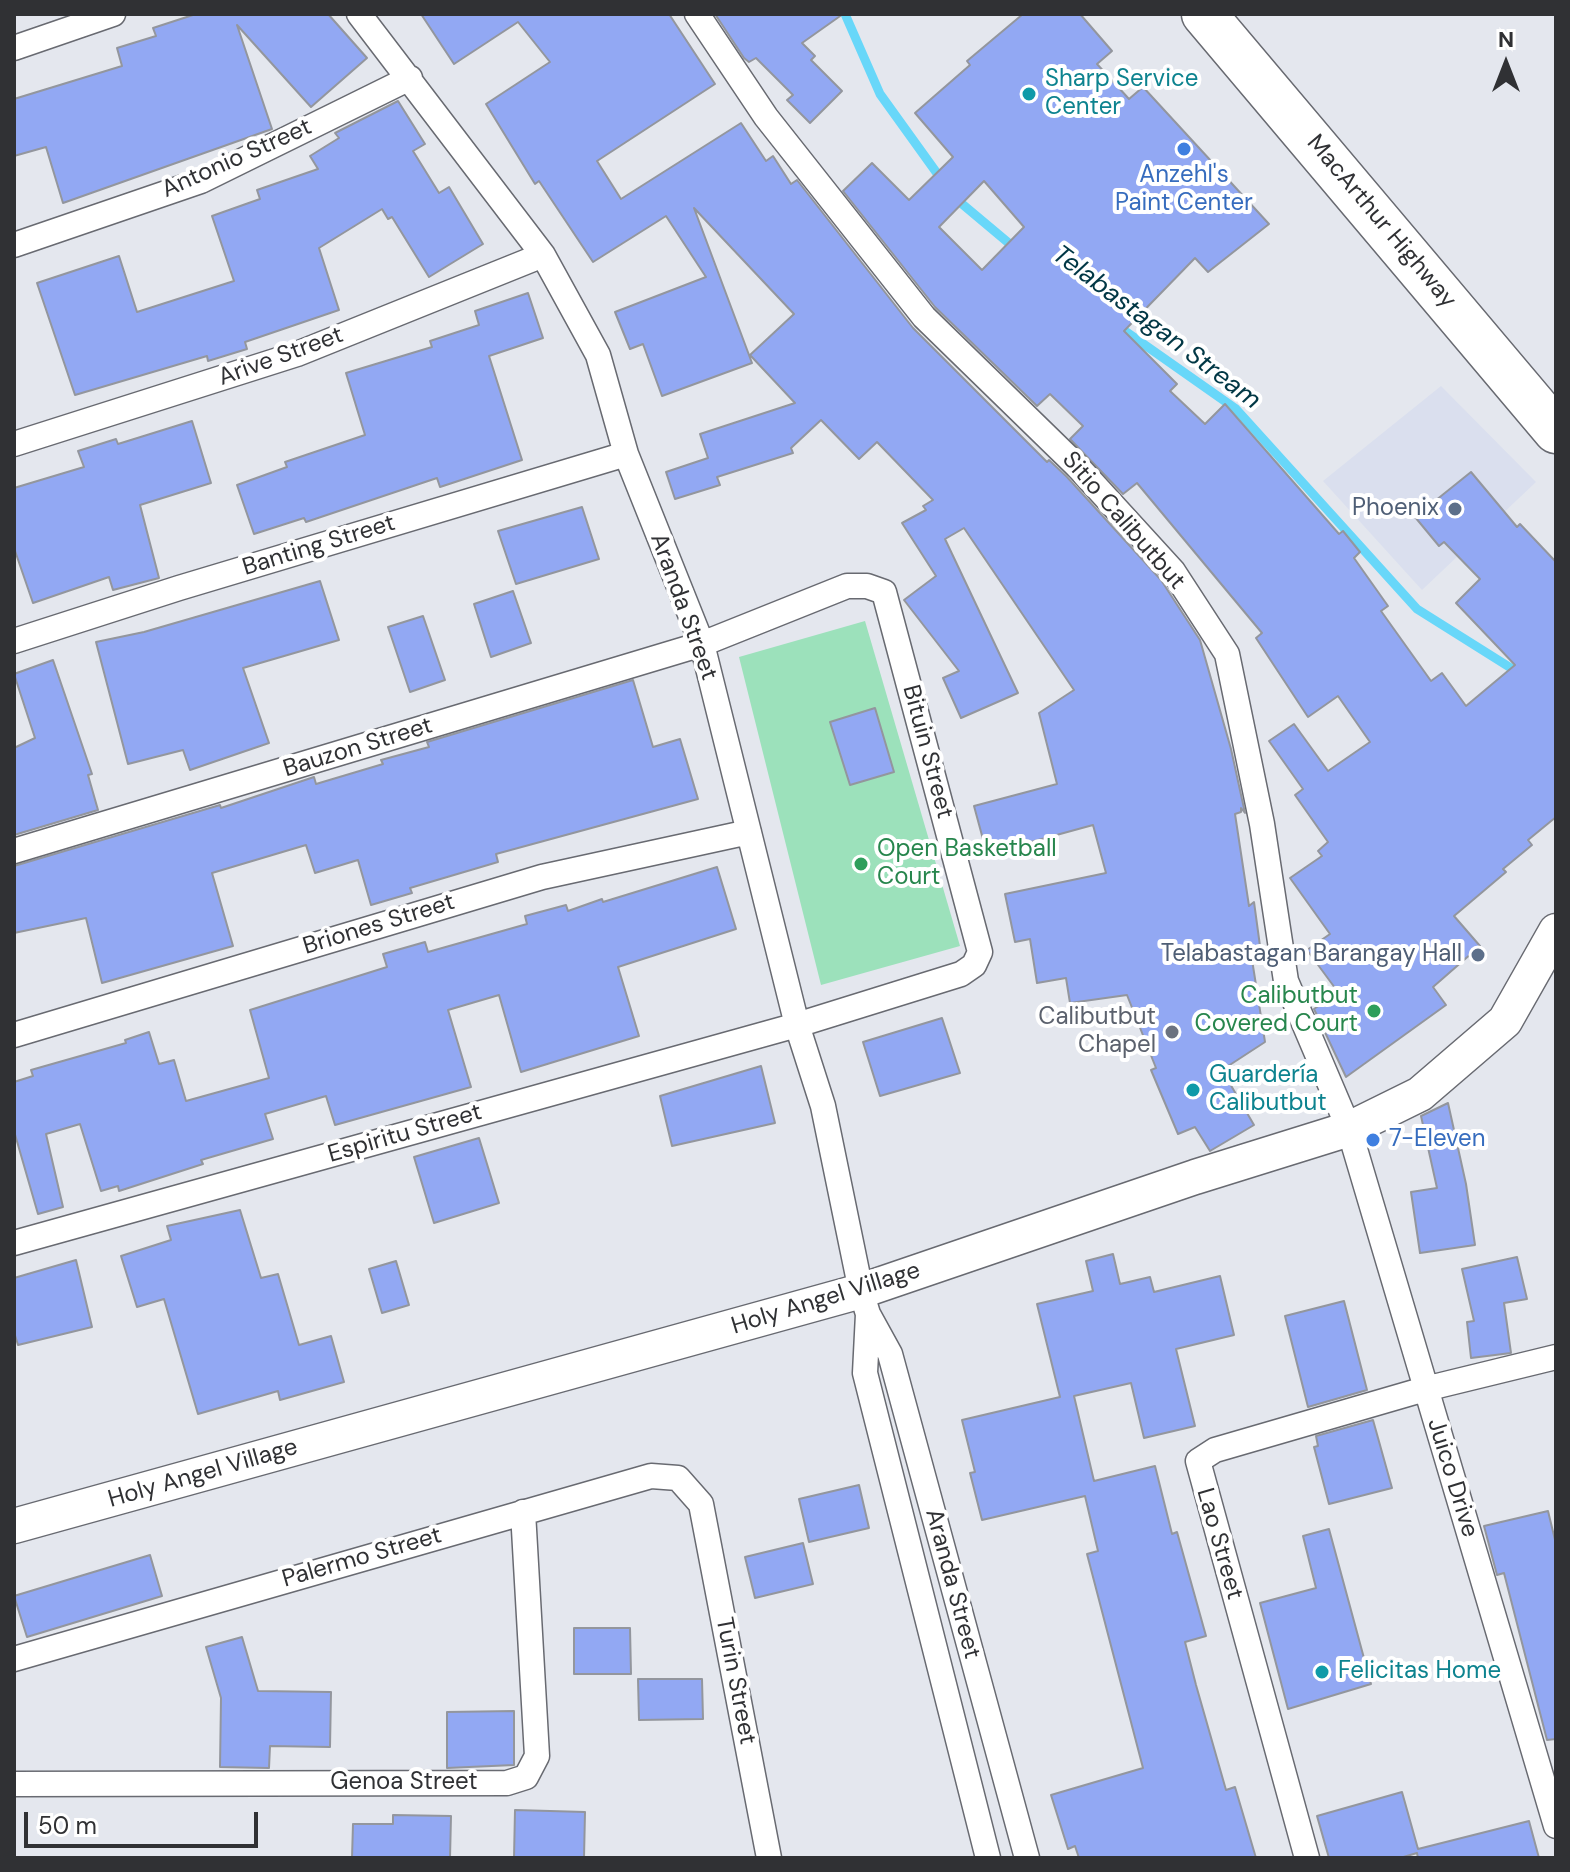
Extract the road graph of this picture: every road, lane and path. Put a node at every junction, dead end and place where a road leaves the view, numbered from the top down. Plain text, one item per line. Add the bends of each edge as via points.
1 (113, 14) edge
2 (359, 14) edge
3 (697, 14) edge
4 (1204, 14) edge
5 (14, 48) edge
6 (410, 78) junction
7 (14, 245) edge
8 (543, 255) junction
9 (1556, 431) edge
10 (14, 444) edge
11 (626, 454) junction
12 (14, 641) edge
13 (702, 644) junction
14 (749, 832) junction
15 (14, 851) edge
16 (1556, 931) edge
17 (797, 1025) junction
18 (14, 1035) edge
19 (1349, 1129) junction
20 (14, 1243) edge
21 (864, 1302) junction
22 (1556, 1357) edge
23 (1425, 1389) junction
24 (701, 1504) joint
25 (523, 1512) junction
26 (14, 1526) edge
27 (14, 1659) edge
28 (14, 1784) edge
29 (1556, 1826) edge
30 (987, 1851) edge
31 (769, 1858) edge
32 (1027, 1858) edge
33 (1307, 1858) edge

1 - 5 street
2 - 6 street, Aranda Street
3 - 19 street, Sitio Calibutbut via 766,117 924,317 1078,467 1173,571 1227,654 1262,824 1286,981
4 - 9 highway, MacArthur Highway
6 - 7 street, Antonio Street via 201,181
6 - 8 street, Aranda Street
8 - 10 street, Arive Street via 297,354
8 - 11 street, Aranda Street via 598,355
11 - 12 street, Banting Street
11 - 13 street, Aranda Street
13 - 14 street, Aranda Street
13 - 15 street, Bauzon Street
13 - 17 street, Bituin Street via 847,586 884,592 980,952 961,974
14 - 17 street, Aranda Street
14 - 18 street, Briones Street via 542,877
16 - 19 street, Holy Angel Village via 1505,1021 1420,1094
17 - 20 street, Espiritu Street
17 - 21 street, Aranda Street via 823,1106
19 - 21 street, Holy Angel Village via 1195,1177
19 - 23 street, Juico Drive
21 - 26 street, Holy Angel Village
21 - 30 street, Aranda Street via 865,1373
21 - 32 street, Aranda Street via 890,1354
22 - 23 street
23 - 29 street, Juico Drive
23 - 33 street, Lao Street via 1215,1450 1198,1461
24 - 25 street, Palermo Street via 678,1478 651,1476
24 - 31 street, Turin Street
25 - 27 street, Palermo Street
25 - 28 street, Genoa Street via 537,1756 526,1777 507,1783

